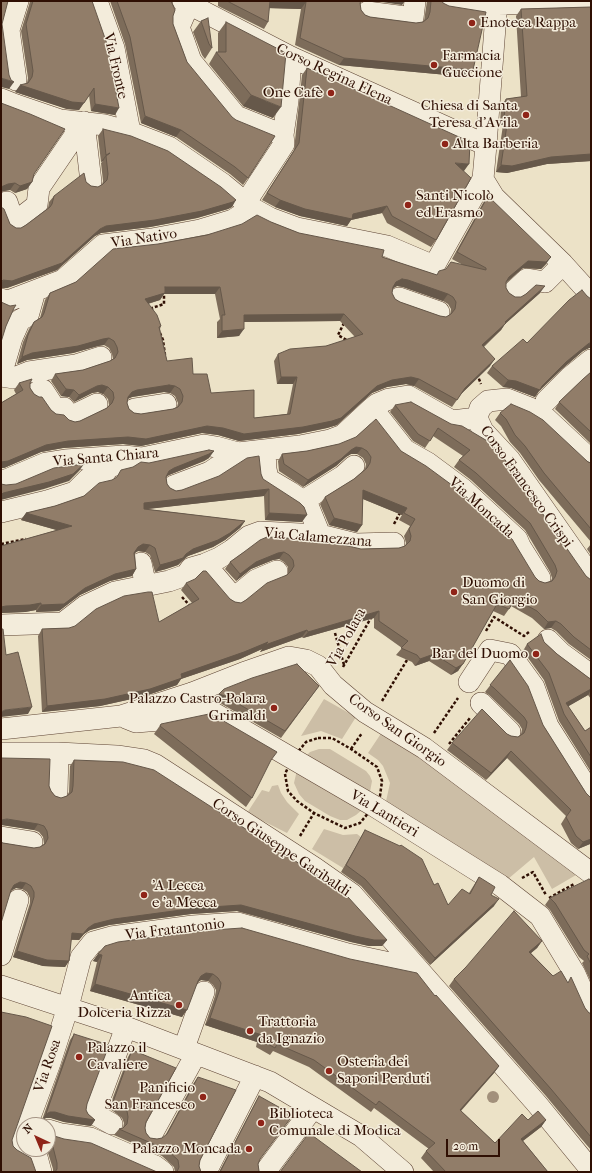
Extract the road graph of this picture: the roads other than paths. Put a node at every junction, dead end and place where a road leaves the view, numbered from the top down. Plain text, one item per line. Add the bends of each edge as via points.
1 (18, 1) edge
2 (97, 1) edge
3 (415, 1) edge
4 (446, 1) edge
5 (186, 2) edge
6 (591, 2) edge
7 (498, 5) edge
8 (367, 12) dead end
9 (591, 12) edge
10 (291, 57) junction
11 (12, 94) edge
12 (84, 122) junction
13 (130, 132) junction
14 (283, 135) junction
15 (486, 145) junction
16 (483, 179) junction
17 (91, 182) dead end
18 (1, 204) edge
19 (249, 205) junction
20 (563, 264) junction
21 (35, 291) junction
22 (513, 292) dead end
23 (591, 295) edge
24 (399, 298) dead end
25 (1, 299) edge
26 (439, 312) dead end
27 (101, 357) dead end
28 (591, 360) edge
29 (1, 375) edge
30 (37, 392) dead end
31 (546, 401) dead end
32 (97, 404) dead end
33 (166, 404) dead end
34 (372, 408) junction
35 (483, 409) junction
36 (134, 410) dead end
37 (265, 451) junction
38 (238, 454) junction
39 (135, 457) junction
40 (591, 460) edge
41 (354, 466) dead end
42 (1, 480) edge
43 (173, 486) dead end
44 (303, 501) junction
45 (1, 512) edge
46 (320, 535) junction
47 (394, 543) road end
48 (141, 563) dead end
49 (205, 564) junction
50 (277, 571) dead end
51 (591, 576) edge
52 (540, 578) dead end
53 (146, 587) junction
54 (1, 625) edge
55 (548, 640) dead end
56 (591, 675) edge
57 (469, 682) road end
58 (481, 703) road end
59 (121, 716) junction
60 (1, 729) edge
61 (510, 732) dead end
62 (1, 753) edge
63 (58, 753) junction
64 (57, 792) dead end
65 (591, 794) edge
66 (1, 837) edge
67 (32, 842) dead end
68 (590, 876) edge
69 (18, 900) dead end
70 (1, 955) edge
71 (418, 969) junction
72 (1, 986) edge
73 (204, 992) dead end
74 (68, 1007) junction
75 (591, 1010) edge
76 (126, 1026) junction
77 (190, 1051) junction
78 (255, 1076) junction
79 (313, 1108) junction
80 (28, 1117) edge
81 (112, 1124) dead end
82 (56, 1132) edge
83 (152, 1134) dead end
84 (37, 1157) edge
85 (591, 1170) edge
86 (41, 1172) edge
87 (163, 1172) edge
88 (206, 1172) edge
89 (265, 1172) edge
90 (403, 1172) edge

1 - 11 street via 9,30
2 - 13 street, Via Fronte via 114,48
3 - 8 street via 413,18
4 - 7 street
5 - 10 street, Corso Regina Elena
5 - 14 street via 179,27 192,61 236,116
6 - 7 street
6 - 9 street
7 - 15 street
10 - 14 street
10 - 15 street, Corso Regina Elena
11 - 12 street via 60,120
12 - 13 street
12 - 17 street
12 - 18 street via 39,188 37,205 14,223 7,202
13 - 19 street via 169,147
14 - 19 street via 284,144
15 - 16 street
16 - 19 street via 434,266 387,246 297,228 270,218
16 - 20 street via 494,197
19 - 21 street, Via Nativo via 233,220 200,230 103,245 62,280
20 - 22 street via 545,282 527,279
20 - 23 street
21 - 25 street, Via Nativo via 8,301
21 - 29 street via 28,316 20,320 12,338
24 - 26 street
27 - 29 street via 76,365 29,372 14,378
28 - 31 street via 570,376
30 - 32 street via 43,390 56,410 64,408 70,417
33 - 36 street
34 - 35 street, Via Santa Chiara via 389,399 408,396 452,421
34 - 37 street, Via Santa Chiara via 344,435 330,440
34 - 52 street, Via Moncada via 405,450 428,463 463,489 517,539
35 - 40 street, Corso Francesco Crispi via 507,399 535,411 545,417
35 - 51 street, Corso Francesco Crispi via 483,431 510,460
37 - 38 street, Via Santa Chiara
37 - 44 street via 268,479
38 - 39 street, Via Santa Chiara via 204,445 142,458
38 - 43 street via 210,472
39 - 42 street, Via Santa Chiara via 116,456 46,463
39 - 45 street via 108,467 104,475 88,479 75,492 47,502
41 - 44 street via 343,476
44 - 46 street via 309,508
46 - 47 street, Via Calamezzana via 356,544
46 - 49 street, Via Calamezzana via 260,532 249,536 232,550
48 - 53 street
49 - 50 street via 234,598 256,580
49 - 53 street, Via Calamezzana via 191,568 186,575 170,582
53 - 54 street, Via Calamezzana via 115,592 85,606 63,623
55 - 56 street
57 - 65 street via 490,650 510,654 534,687 548,726
58 - 61 street
59 - 60 street, Corso San Giorgio
59 - 68 street, Corso San Giorgio via 289,657 306,660 318,666 333,685 365,712 368,722 431,753
59 - 75 street, Via Lantieri via 136,722 160,720 204,710 214,713 374,806 500,885 540,916 575,974
62 - 63 street, Corso Giuseppe Garibaldi
63 - 64 street
63 - 71 street, Corso Giuseppe Garibaldi via 117,756 144,760 156,766 278,843 352,894
66 - 67 street
69 - 70 street
71 - 74 street, Via Fratantonio via 348,954 238,922 193,926 111,937 94,942 81,957
71 - 85 street, Corso Giuseppe Garibaldi via 537,1104
72 - 74 street
73 - 77 street
74 - 76 street
74 - 80 street, Via Rosa via 50,1063
76 - 77 street
76 - 81 street via 94,1114
77 - 78 street
77 - 83 street
78 - 79 street
78 - 88 street
79 - 89 street
79 - 90 street via 361,1136
82 - 87 street via 90,1138 155,1166
84 - 86 street, Via Rosa

